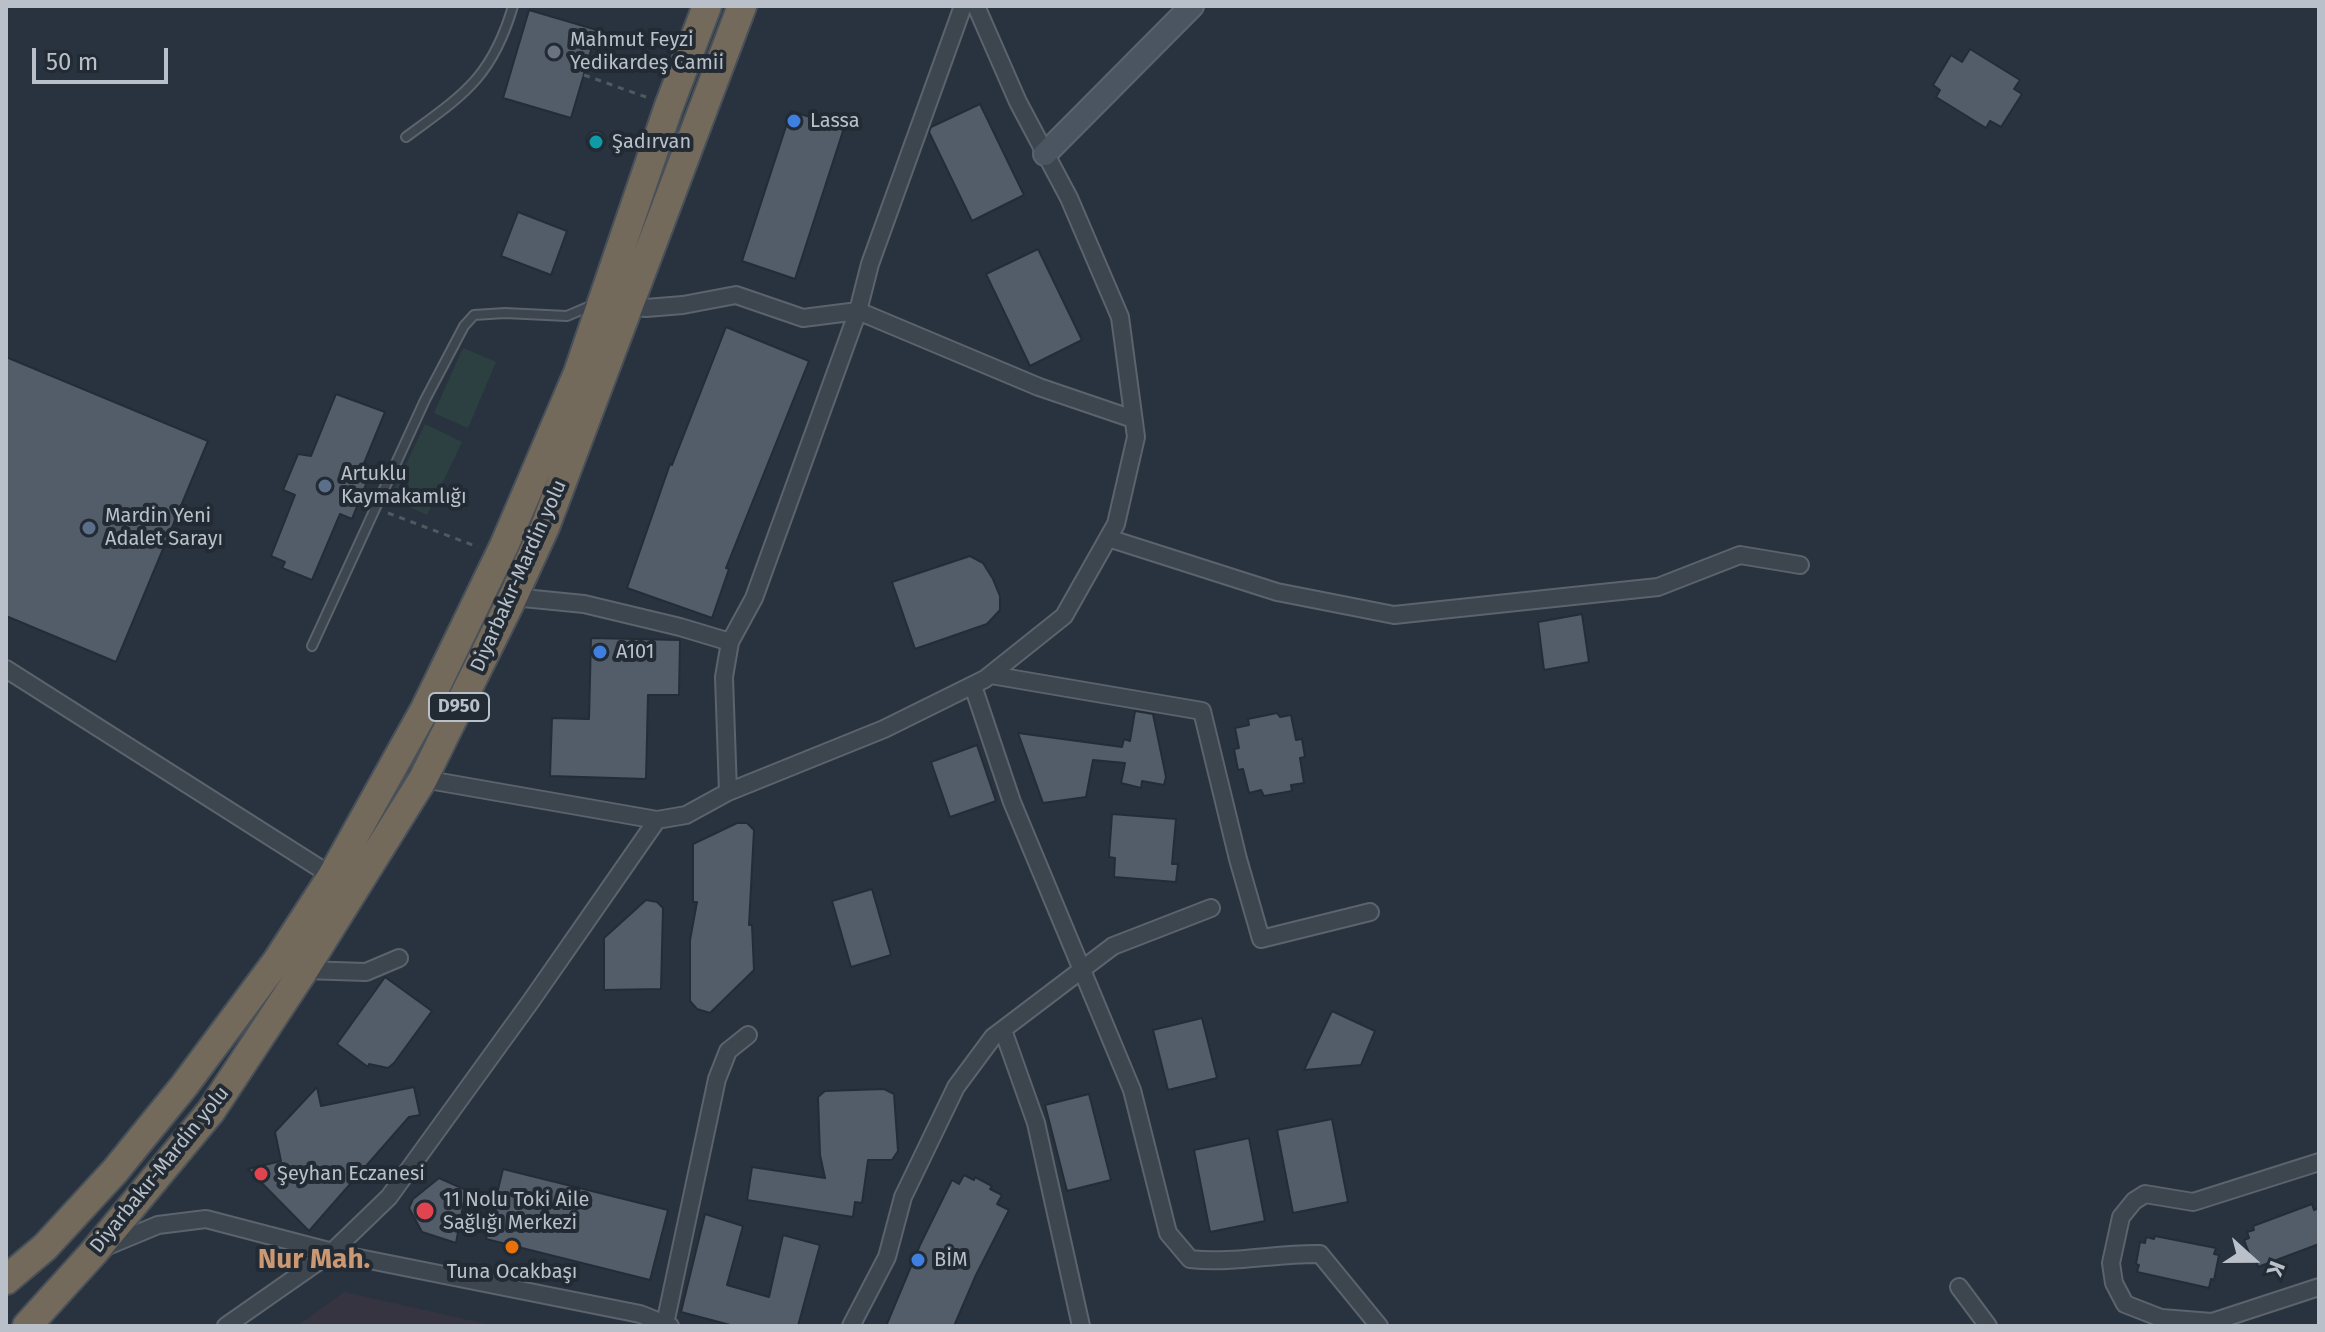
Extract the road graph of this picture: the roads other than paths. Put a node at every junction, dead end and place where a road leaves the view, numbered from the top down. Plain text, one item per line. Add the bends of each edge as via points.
1 (513, 6) edge
2 (742, 6) edge
3 (963, 6) edge
4 (976, 6) edge
5 (1192, 6) edge
6 (701, 8) edge
7 (406, 137) dead end
8 (1045, 154) junction
9 (616, 304) junction
10 (858, 311) junction
11 (1133, 419) junction
12 (1108, 538) junction
13 (1800, 565) dead end
14 (513, 597) junction
15 (730, 642) junction
16 (312, 646) dead end
17 (6, 669) edge
18 (991, 675) junction
19 (973, 686) junction
20 (423, 779) junction
21 (728, 792) junction
22 (657, 820) junction
23 (332, 876) junction
24 (1211, 908) dead end
25 (1370, 912) dead end
26 (399, 958) dead end
27 (304, 970) junction
28 (1082, 970) junction
29 (1003, 1030) junction
30 (748, 1035) dead end
31 (2319, 1162) edge
32 (94, 1252) junction
33 (332, 1252) junction
34 (6, 1280) edge
35 (1959, 1287) dead end
36 (2319, 1287) edge
37 (667, 1325) edge
38 (27, 1326) edge
39 (226, 1326) edge
40 (851, 1326) edge
41 (1081, 1326) edge
42 (1379, 1326) edge
43 (1988, 1326) edge

1 - 7 lane via 493,61 464,95
2 - 9 highway, Diyarbakır-Mardin yolu / D950
3 - 10 street
4 - 8 street
5 - 8 street
6 - 9 highway, Diyarbakır-Mardin yolu / D950
8 - 11 street via 1120,317
9 - 10 street via 646,308 736,295 803,318
9 - 14 highway, Diyarbakır-Mardin yolu / D950 via 545,527
9 - 16 lane via 567,316 474,315 464,326
9 - 23 highway, Diyarbakır-Mardin yolu / D950 via 425,709
10 - 11 street via 1039,387
10 - 15 street via 754,598
11 - 12 street via 1136,437
12 - 13 street via 1277,592 1394,615 1658,587 1740,555
12 - 18 street via 1064,616
14 - 15 street via 584,604
14 - 20 highway, Diyarbakır-Mardin yolu / D950
15 - 21 street via 724,677
17 - 23 street
18 - 19 street
18 - 25 street via 1202,711 1261,939
19 - 21 street via 884,729
19 - 28 street via 1012,802
20 - 22 street
20 - 27 highway, Diyarbakır-Mardin yolu / D950
21 - 22 street via 686,815
22 - 33 street via 389,1197
23 - 34 highway, Diyarbakır-Mardin yolu / D950 via 277,961 165,1110 45,1247
24 - 28 street via 1113,946
26 - 27 street via 366,972
27 - 32 highway, Diyarbakır-Mardin yolu / D950 via 211,1111
28 - 29 street
28 - 42 street via 1132,1090 1168,1233 1190,1259 1320,1254
29 - 40 street via 956,1087 903,1197 887,1257
29 - 41 street via 1036,1123
30 - 37 street via 728,1051 717,1079
31 - 36 street via 2193,1202 2145,1194 2121,1217 2111,1263 2125,1304 2161,1318 2212,1322
32 - 33 street via 158,1225 206,1219
32 - 38 highway, Diyarbakır-Mardin yolu / D950
33 - 37 street via 640,1314
33 - 39 street
35 - 43 street

